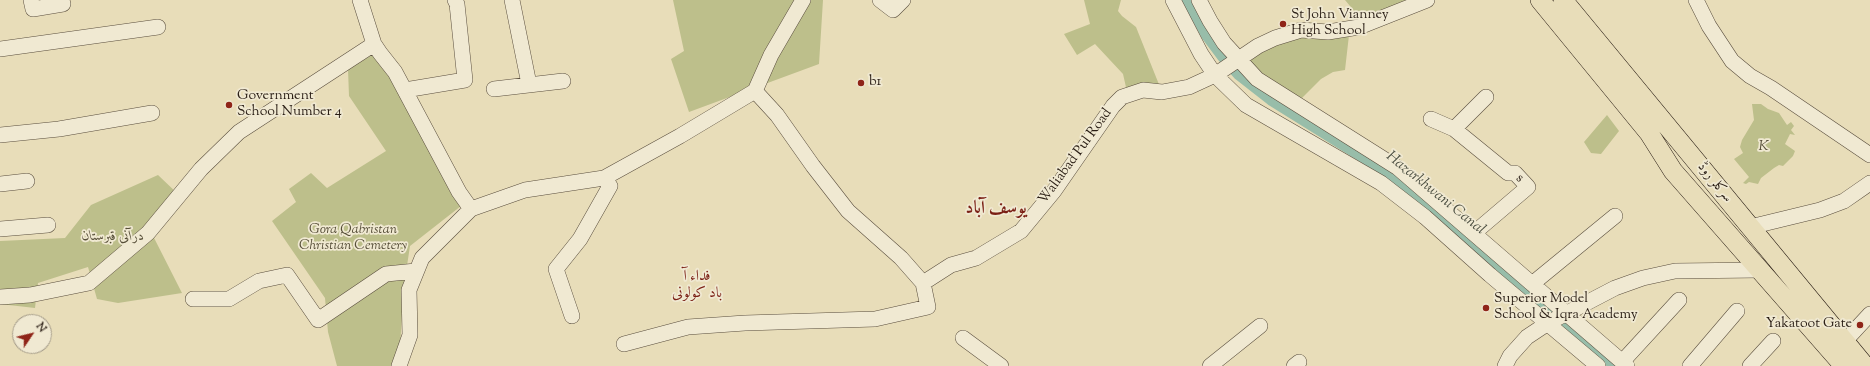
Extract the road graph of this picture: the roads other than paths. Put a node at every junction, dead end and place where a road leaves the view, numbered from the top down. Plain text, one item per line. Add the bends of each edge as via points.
1 (31, 0) edge
2 (62, 0) edge
3 (360, 0) edge
4 (455, 0) edge
5 (512, 0) edge
6 (803, 0) edge
7 (880, 0) edge
8 (903, 0) edge
9 (1173, 0) edge
10 (1199, 0) edge
11 (1427, 0) edge
12 (1540, 0) edge
13 (1563, 0) edge
14 (1696, 0) edge
15 (158, 27) dead end
16 (374, 44) junction
17 (0, 49) edge
18 (1238, 59) junction
19 (1214, 75) junction
20 (563, 81) dead end
21 (529, 84) junction
22 (494, 89) dead end
23 (405, 90) junction
24 (755, 91) junction
25 (1486, 97) dead end
26 (152, 113) dead end
27 (1431, 120) dead end
28 (1454, 129) junction
29 (0, 135) edge
30 (1870, 155) edge
31 (604, 178) junction
32 (26, 181) dead end
33 (1870, 183) edge
34 (0, 184) edge
35 (471, 209) junction
36 (1615, 216) dead end
37 (48, 225) dead end
38 (1750, 227) junction
39 (0, 229) edge
40 (1474, 233) junction
41 (1760, 270) junction
42 (1784, 270) junction
43 (416, 271) junction
44 (923, 283) junction
45 (1532, 284) junction
46 (0, 297) edge
47 (193, 299) dead end
48 (1679, 300) dead end
49 (1737, 311) dead end
50 (1567, 314) junction
51 (1870, 314) edge
52 (572, 316) dead end
53 (1548, 323) junction
54 (1260, 326) dead end
55 (963, 338) dead end
56 (1773, 341) dead end
57 (624, 344) dead end
58 (1845, 358) edge
59 (1625, 364) edge
60 (399, 366) edge
61 (1000, 366) edge
62 (1210, 366) edge
63 (1506, 366) edge
64 (1598, 366) edge
65 (1690, 366) edge
66 (1750, 366) edge
67 (1865, 366) edge

1 - 2 street via 33,9 63,4
3 - 16 street
4 - 23 street via 465,80
5 - 21 street
6 - 24 street via 771,55
7 - 8 street via 892,10
9 - 19 street
10 - 18 street via 1210,21
11 - 18 street via 1360,27 1328,32 1301,30 1258,46
12 - 41 main road via 1649,133 1673,170
13 - 38 main road, سرکلر روڈ
14 - 30 street via 1709,26 1732,61 1750,76
15 - 17 street
16 - 23 street
16 - 46 street via 239,132 201,169 148,233 88,283 30,295
18 - 19 street, Waliabad Pul Road
18 - 40 street via 1257,79 1398,168
19 - 44 street, Waliabad Pul Road via 1189,87 1162,92 1143,90 1122,97 1113,106 1054,191 1021,231 976,258 951,265
19 - 53 street via 1246,105 1381,183 1425,217
20 - 21 street
21 - 22 street
23 - 35 street via 459,192
24 - 31 street
24 - 44 street via 777,115 848,211 901,258
25 - 28 street
26 - 29 street via 59,129
27 - 28 street, s
28 - 40 street, s via 1508,173 1515,173 1528,187
31 - 35 street via 525,190
31 - 52 street via 610,186 580,239 556,269
32 - 34 street
33 - 38 street via 1844,201 1820,210
35 - 43 street via 422,258
36 - 45 street
37 - 39 street
38 - 42 main road, سرکلر روڈ
40 - 45 street
41 - 42 main road
41 - 50 street via 1675,271 1643,278 1615,288
41 - 58 main road
42 - 58 main road, سرکلر روڈ
43 - 47 street via 386,274 318,320 287,275 259,281 229,299
43 - 60 street via 409,290 410,335
44 - 57 street via 928,307 875,319 688,327
45 - 50 street
48 - 59 street
49 - 65 street
50 - 53 street
50 - 59 street
51 - 58 street
53 - 63 street via 1527,337 1510,356
53 - 64 street
54 - 62 street
55 - 61 street
56 - 66 street
58 - 67 main road, سرکلر روڈ

